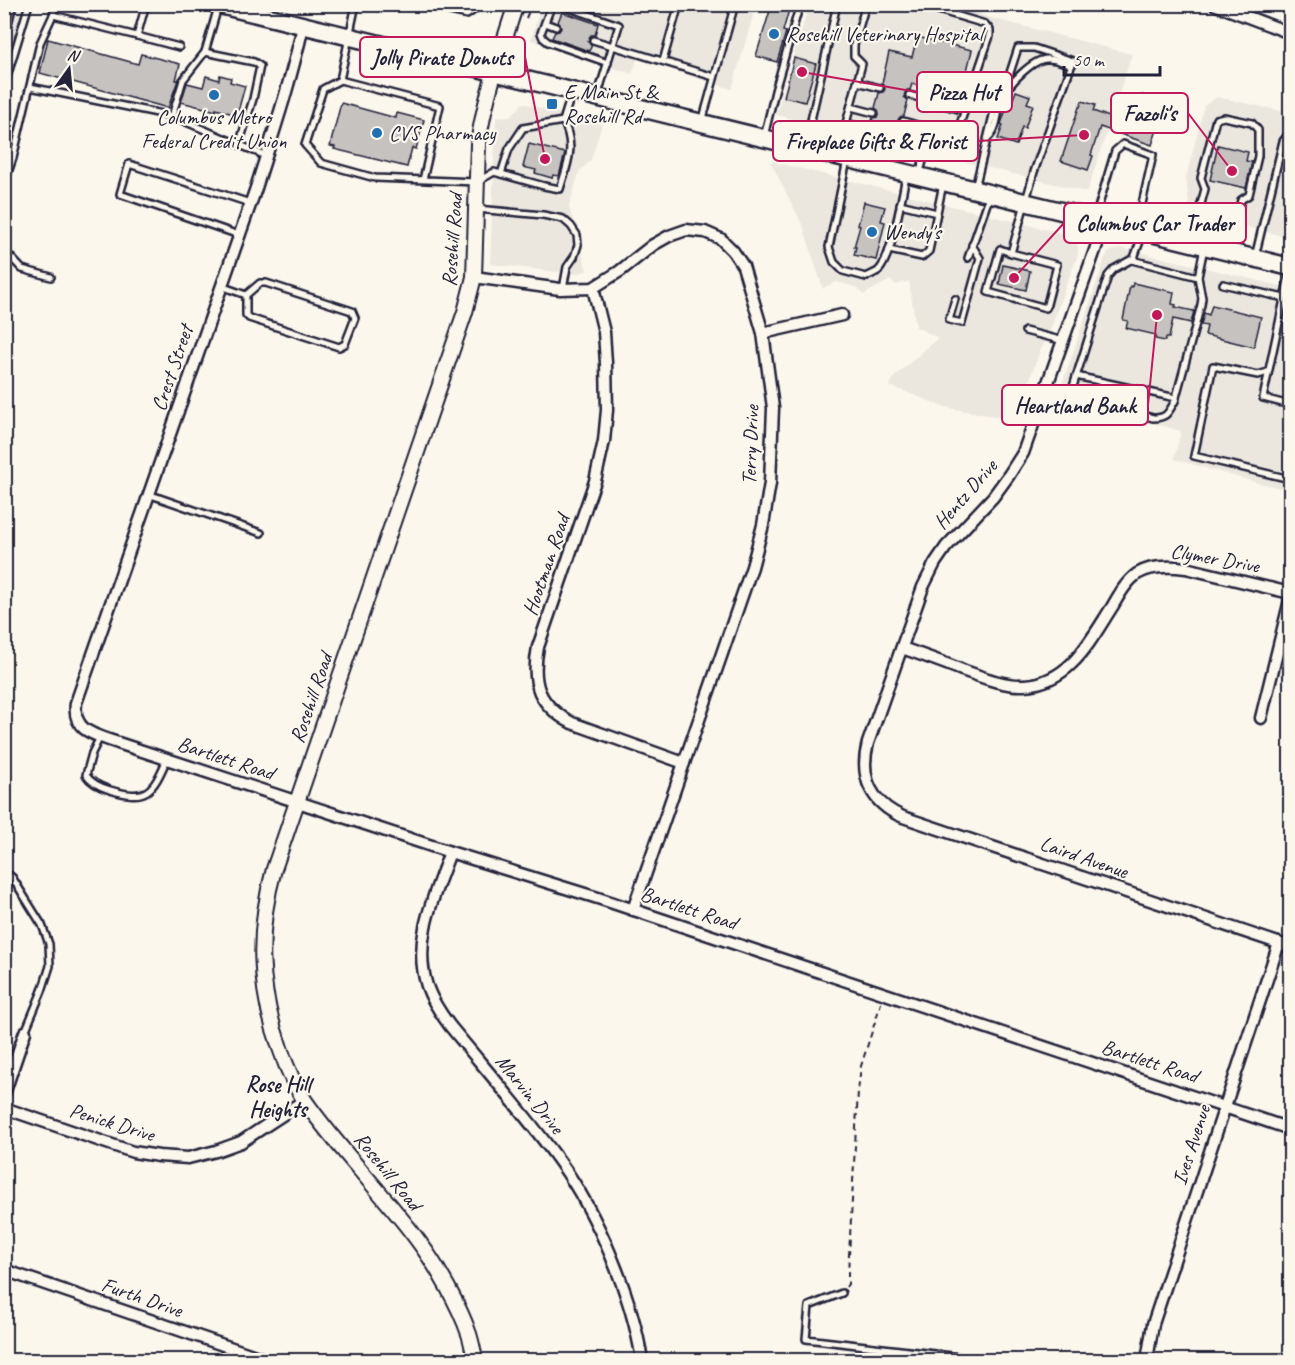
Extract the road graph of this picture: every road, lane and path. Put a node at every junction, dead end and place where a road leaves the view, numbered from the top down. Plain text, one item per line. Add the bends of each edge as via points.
1 (13, 4) edge
2 (30, 4) edge
3 (55, 4) edge
4 (146, 4) edge
5 (356, 4) edge
6 (419, 4) edge
7 (476, 4) edge
8 (516, 4) edge
9 (552, 4) edge
10 (558, 4) edge
11 (680, 4) edge
12 (735, 4) edge
13 (800, 4) edge
14 (837, 4) edge
15 (866, 4) edge
16 (918, 4) edge
17 (1214, 4) edge
18 (217, 5) edge
19 (53, 15) junction
20 (545, 23) junction
21 (303, 26) junction
22 (556, 27) dead end
23 (1290, 33) edge
24 (137, 36) junction
25 (349, 37) junction
26 (4, 40) edge
27 (593, 40) dead end
28 (612, 46) junction
29 (179, 48) dead end
30 (205, 52) junction
31 (663, 61) junction
32 (608, 63) junction
33 (1071, 65) junction
34 (495, 73) junction
35 (714, 77) junction
36 (340, 80) junction
37 (857, 82) junction
38 (4, 87) edge
39 (30, 87) junction
40 (880, 88) dead end
41 (572, 92) junction
42 (909, 95) dead end
43 (597, 98) junction
44 (851, 106) junction
45 (965, 111) junction
46 (874, 113) dead end
47 (172, 116) junction
48 (563, 121) junction
49 (903, 121) dead end
50 (702, 123) junction
51 (846, 123) junction
52 (1290, 132) edge
53 (956, 136) junction
54 (764, 138) junction
55 (987, 139) junction
56 (928, 144) junction
57 (239, 145) junction
58 (804, 148) junction
59 (266, 156) junction
60 (842, 157) junction
61 (501, 174) junction
62 (912, 175) junction
63 (423, 180) junction
64 (477, 182) junction
65 (944, 182) junction
66 (4, 184) edge
67 (982, 192) junction
68 (250, 202) junction
69 (1025, 202) junction
70 (900, 204) junction
71 (476, 209) junction
72 (937, 213) junction
73 (1100, 221) junction
74 (1140, 230) junction
75 (239, 235) junction
76 (972, 245) junction
77 (1198, 245) junction
78 (4, 250) edge
79 (888, 250) junction
80 (1228, 252) junction
81 (1011, 253) junction
82 (968, 258) dead end
83 (1255, 258) junction
84 (1132, 260) junction
85 (1290, 269) edge
86 (51, 277) dead end
87 (474, 277) junction
88 (1198, 277) junction
89 (1223, 284) dead end
90 (222, 286) junction
91 (593, 288) junction
92 (563, 289) junction
93 (246, 295) junction
94 (1284, 298) junction
95 (955, 299) dead end
96 (842, 315) dead end
97 (1025, 332) dead end
98 (763, 333) junction
99 (1064, 340) junction
100 (1268, 372) junction
101 (1076, 376) junction
102 (1048, 386) junction
103 (1073, 394) junction
104 (1176, 398) junction
105 (1290, 405) edge
106 (1290, 479) edge
107 (148, 494) junction
108 (261, 533) dead end
109 (1290, 593) edge
110 (1290, 600) edge
111 (902, 648) junction
112 (1261, 718) dead end
113 (77, 721) joint
114 (100, 737) junction
115 (167, 759) junction
116 (684, 763) junction
117 (873, 792) joint
118 (297, 802) junction
119 (450, 852) junction
120 (4, 872) edge
121 (633, 910) junction
122 (1279, 943) junction
123 (1290, 946) edge
124 (881, 1003) dead end
125 (25, 1032) joint
126 (4, 1094) edge
127 (305, 1100) junction
128 (1225, 1107) junction
129 (4, 1108) edge
130 (1290, 1129) edge
131 (4, 1270) edge
132 (842, 1293) joint
133 (267, 1360) edge
134 (476, 1360) edge
135 (642, 1360) edge
136 (986, 1360) edge
137 (1147, 1360) edge

1 - 26 lane
2 - 38 lane
3 - 19 lane
4 - 24 lane
5 - 25 lane
6 - 7 lane via 467,15
8 - 34 street, Rosehill Road
9 - 20 lane
10 - 28 lane via 619,25
11 - 31 lane
12 - 35 lane
13 - 54 lane
14 - 58 lane
15 - 37 lane via 854,45 854,56 862,64
16 - 45 lane via 986,24 990,30
17 - 23 street
18 - 21 main road
18 - 30 lane
19 - 24 lane
19 - 39 lane via 40,43
20 - 22 lane
20 - 32 lane via 541,33 548,42
21 - 25 main road
21 - 59 street, Crest Street
24 - 29 lane
25 - 34 main road
25 - 36 lane
27 - 28 lane
28 - 31 lane
28 - 32 lane
30 - 47 lane via 183,80
30 - 57 lane via 260,66
31 - 35 lane
32 - 43 lane
33 - 55 lane via 1042,60 1014,81 1002,99 994,133
33 - 55 lane via 1073,61 1044,51 1018,48 1008,79 999,91
33 - 69 lane
34 - 41 main road
34 - 64 street, Rosehill Road via 481,125
35 - 50 lane
36 - 63 lane via 440,106
36 - 63 lane via 323,89 305,146 321,163 375,178
37 - 40 lane
37 - 44 lane
39 - 47 lane
39 - 66 lane
41 - 43 main road
41 - 48 lane
42 - 45 lane
43 - 50 main road
44 - 46 lane
44 - 51 lane
45 - 53 lane
47 - 57 lane
48 - 61 lane via 523,128 509,149
48 - 61 lane via 569,132 570,155 560,189
49 - 53 lane
50 - 54 main road
51 - 56 lane
51 - 60 lane
52 - 83 lane via 1283,141
53 - 56 lane via 949,142
54 - 58 main road
55 - 67 lane
56 - 62 lane
57 - 59 lane
58 - 60 main road
59 - 68 street, Crest Street
60 - 62 main road
60 - 79 lane via 839,199 829,247 834,262 843,271 866,277 879,270
61 - 64 lane via 494,172
62 - 65 main road
62 - 70 lane
63 - 64 lane
64 - 71 street, Rosehill Road
65 - 67 main road
65 - 72 lane
67 - 69 main road
67 - 76 lane
68 - 75 street, Crest Street
68 - 75 lane via 129,164 120,194
69 - 73 main road
69 - 81 lane
70 - 72 lane
70 - 79 lane
71 - 87 street, Rosehill Road
71 - 92 lane via 543,215 563,219 571,226 578,245 567,267
72 - 79 lane via 928,250 922,257
73 - 74 main road
73 - 74 lane via 1115,151 1123,144 1154,154
73 - 99 street, Hentz Drive
74 - 77 main road
74 - 84 lane via 1138,252
75 - 90 street, Crest Street
76 - 82 lane
76 - 95 lane via 980,258 962,323 949,320
77 - 80 main road
77 - 80 lane via 1205,189 1201,177 1216,119 1252,123 1258,130 1258,156 1250,195 1241,200
77 - 88 lane
78 - 86 lane via 22,269
80 - 83 main road
81 - 81 lane via 1057,265 1046,308 988,292 1000,249
83 - 85 main road
84 - 88 lane
84 - 101 lane via 1108,276
85 - 94 lane
87 - 92 street, Terry Drive
87 - 118 street, Rosehill Road via 459,332
88 - 104 lane via 1201,305
89 - 94 lane
90 - 93 lane
90 - 107 street, Crest Street
91 - 92 street, Terry Drive
91 - 98 street, Terry Drive via 669,236 686,230 705,232 721,239 743,266
91 - 116 street, Hootman Road via 604,332 604,441 595,481 538,647 535,677 539,692 558,716
93 - 93 lane via 249,318 339,346 345,344 355,318 352,311 266,283 260,283
94 - 100 lane
96 - 98 street
97 - 99 lane
98 - 116 street, Terry Drive via 773,408 770,483 763,525
99 - 102 street, Hentz Drive
100 - 105 lane via 1263,398
100 - 106 lane via 1258,375 1213,366 1194,456
101 - 103 lane
101 - 104 lane
102 - 103 lane
102 - 111 street, Hentz Drive via 1023,453 1010,475 935,563
103 - 104 lane via 1153,418 1167,415
107 - 108 lane
107 - 113 street, Crest Street via 76,704
109 - 111 street, Clymer Drive via 1186,568 1150,569 1138,574 1122,591 1073,664 1042,681 1024,685 989,679
110 - 112 street
111 - 117 street, Hentz Drive via 865,754 867,780
113 - 114 street, Bartlett Road via 83,729
114 - 115 street, Bartlett Road
114 - 115 lane via 86,775 104,788 137,796 146,792 157,782
115 - 118 street, Bartlett Road
116 - 121 street, Terry Drive
117 - 122 street, Laird Avenue via 885,808 903,817
118 - 119 street, Bartlett Road
118 - 127 street, Rosehill Road via 267,896 261,957 274,1031 294,1083
119 - 121 street, Bartlett Road
119 - 135 street, Marvin Drive via 424,934 427,985 450,1026 561,1163 578,1191 621,1284
120 - 125 lane via 12,877 42,925 49,944 50,966
121 - 128 street, Bartlett Road
122 - 123 street, Laird Avenue
122 - 128 street, Ives Avenue
124 - 132 path via 861,1066 848,1284
125 - 126 street
127 - 129 street, Penick Drive via 241,1142 188,1158 133,1152
127 - 134 street, Rosehill Road via 420,1243 455,1302
128 - 130 street, Bartlett Road
128 - 137 street, Ives Avenue via 1153,1324
131 - 133 street, Furth Drive
132 - 136 lane via 809,1306 806,1339

